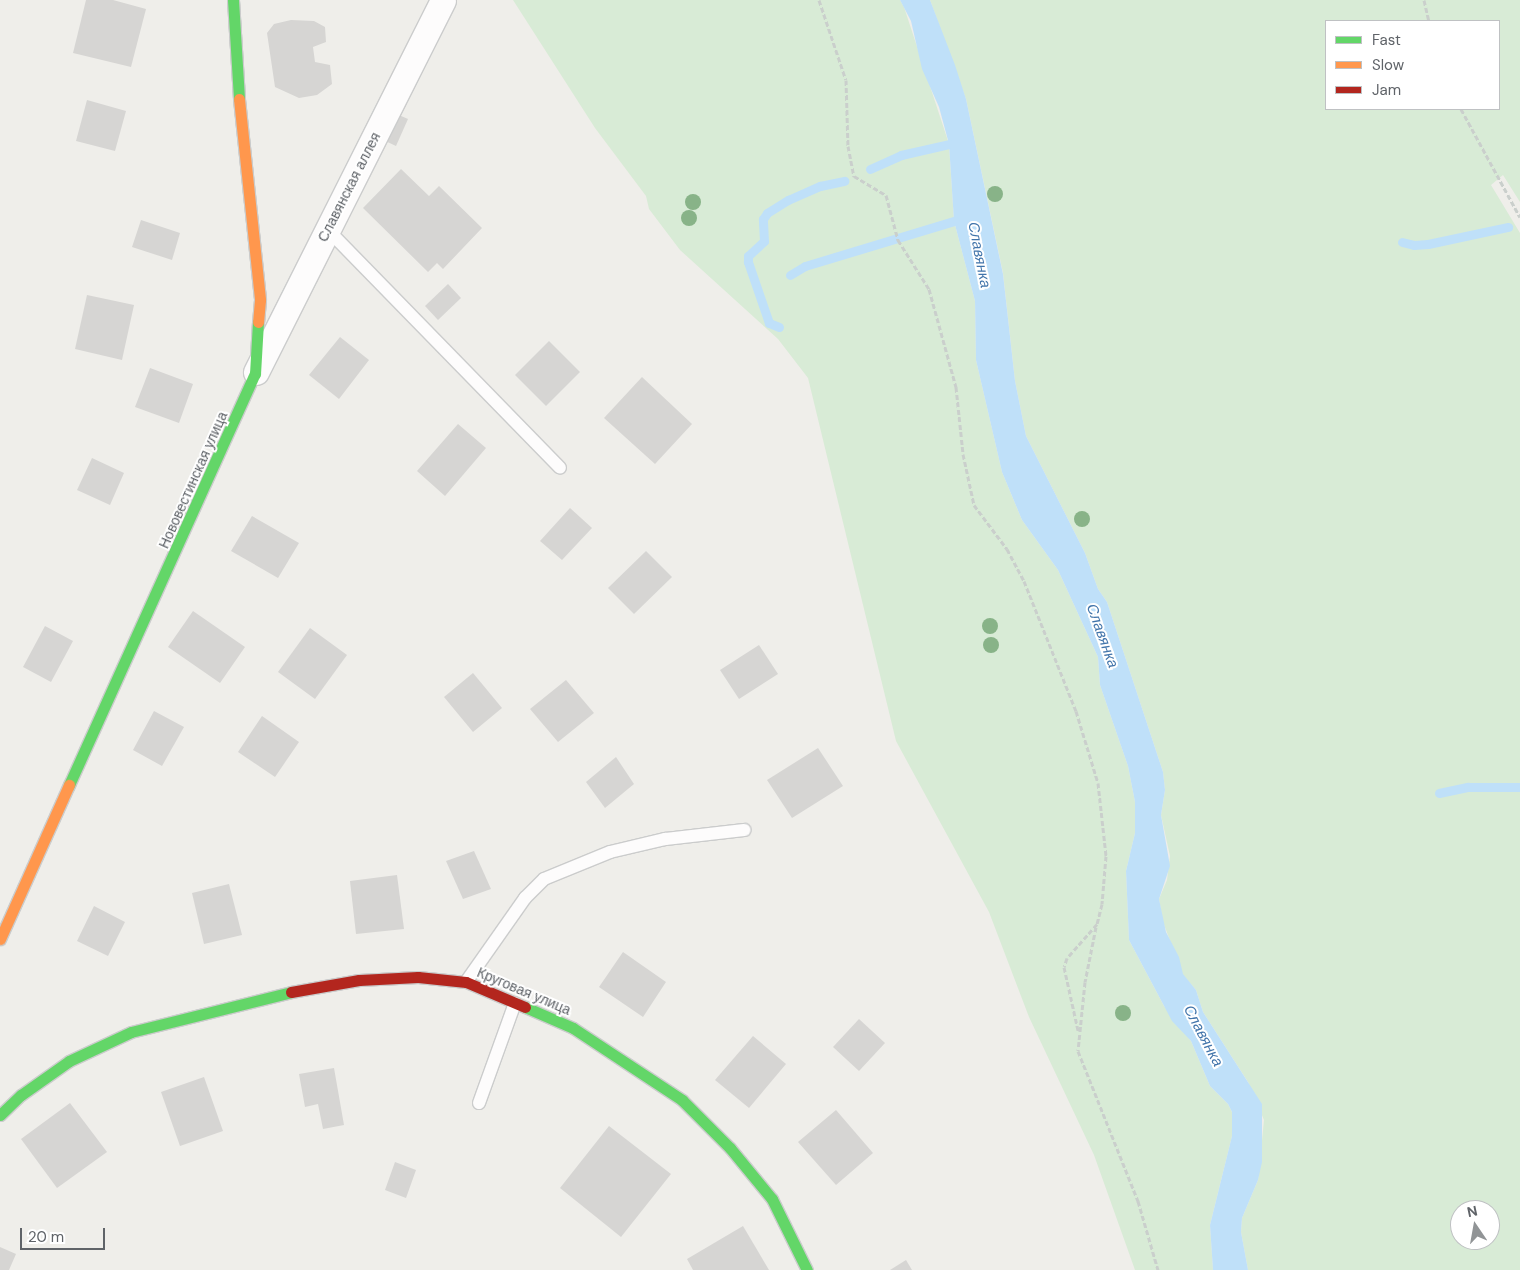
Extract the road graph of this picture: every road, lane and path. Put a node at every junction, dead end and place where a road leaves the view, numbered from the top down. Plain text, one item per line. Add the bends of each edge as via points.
1 (233, 0) edge
2 (444, 0) edge
3 (819, 0) edge
4 (1424, 0) edge
5 (1429, 20) edge
6 (1462, 110) edge
7 (1520, 217) edge
8 (328, 230) junction
9 (255, 374) junction
10 (560, 468) dead end
11 (744, 830) dead end
12 (1097, 924) junction
13 (0, 939) edge
14 (466, 982) junction
15 (515, 1003) junction
16 (1078, 1030) junction
17 (479, 1103) dead end
18 (0, 1115) edge
19 (807, 1270) edge
20 (1158, 1270) edge

1 - 9 street, Нововестинская улица via 239,99 260,300
2 - 8 street, Славянская аллея
3 - 12 path via 846,80 848,146 854,176 886,195 898,240 929,289 954,380 974,505 982,520 1007,549 1024,581 1074,706 1098,783 1106,856
4 - 5 path
6 - 7 path
8 - 9 street, Славянская аллея
8 - 10 lane
9 - 13 street, Нововестинская улица
11 - 14 lane via 665,839 610,852 544,879 519,906
12 - 16 path
12 - 16 path via 1065,962
14 - 15 street, Круговая улица
14 - 18 street, Круговая улица via 418,977 359,980 277,994 201,1012 131,1032 69,1061 21,1095
15 - 17 lane
15 - 19 street, Круговая улица via 573,1028 682,1100 730,1148 772,1199
16 - 20 path via 1082,1066 1128,1175

